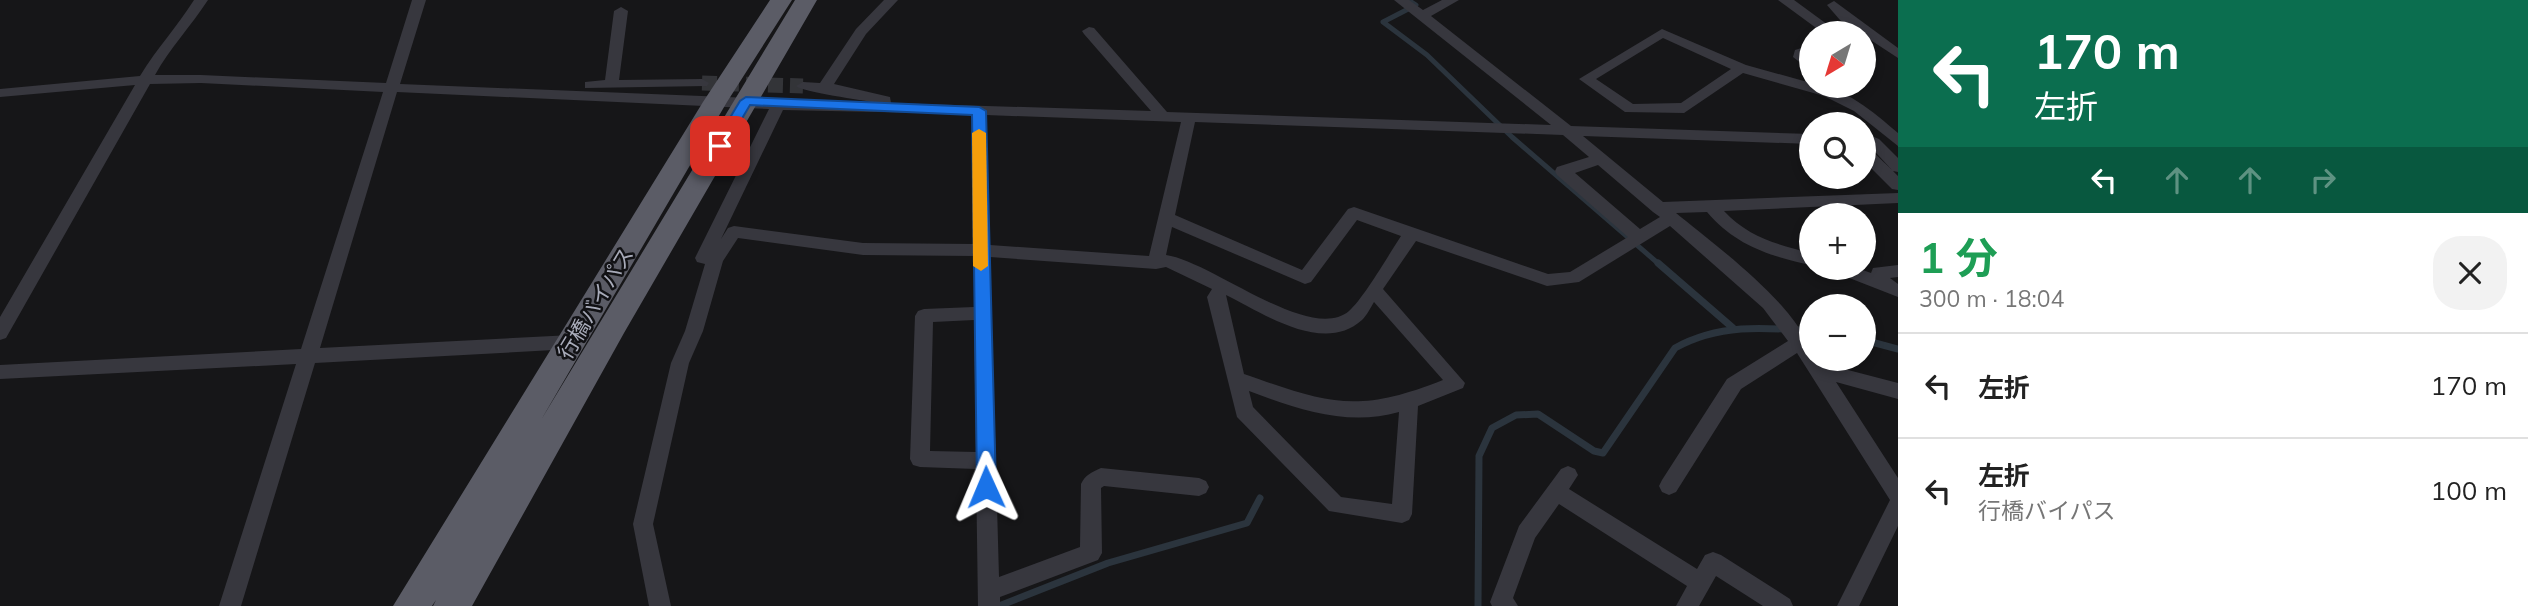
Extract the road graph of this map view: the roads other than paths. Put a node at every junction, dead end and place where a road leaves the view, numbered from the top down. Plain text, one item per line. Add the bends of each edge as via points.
1 (201, 0) edge
2 (419, 0) edge
3 (780, 0) edge
4 (806, 0) edge
5 (891, 0) edge
6 (1401, 0) edge
7 (1451, 0) edge
8 (1785, 0) edge
9 (1834, 5) dead end
10 (621, 12) dead end
11 (1422, 16) junction
12 (1815, 21) edge
13 (1089, 31) dead end
14 (1898, 54) edge
15 (1741, 68) junction
16 (144, 80) junction
17 (611, 85) junction
18 (803, 86) tunnel mouth
19 (394, 87) junction
20 (824, 88) junction
21 (708, 92) junction
22 (0, 93) edge
23 (517, 93) junction
24 (1859, 98) edge
25 (746, 101) junction
26 (779, 103) junction
27 (893, 107) junction
28 (979, 111) junction
29 (1164, 117) junction
30 (1189, 118) junction
31 (1898, 126) edge
32 (1566, 131) junction
33 (1799, 139) edge
34 (1898, 142) edge
35 (1876, 144) edge
36 (1876, 151) edge
37 (1876, 157) edge
38 (1600, 159) junction
39 (1898, 167) edge
40 (1898, 185) edge
41 (1898, 198) edge
42 (1711, 206) junction
43 (1665, 213) junction
44 (1165, 216) junction
45 (1412, 233) junction
46 (1638, 236) junction
47 (980, 250) junction
48 (1799, 256) edge
49 (715, 260) junction
50 (1156, 263) junction
51 (1898, 271) edge
52 (1871, 280) edge
53 (1222, 286) junction
54 (1891, 288) edge
55 (1374, 290) junction
56 (982, 313) junction
57 (0, 333) edge
58 (572, 342) junction
59 (1799, 343) edge
60 (306, 358) junction
61 (1799, 361) edge
62 (1820, 371) edge
63 (1847, 371) edge
64 (0, 372) edge
65 (1236, 379) junction
66 (1898, 391) edge
67 (1409, 401) junction
68 (986, 461) junction
69 (1669, 486) dead end
70 (1199, 487) dead end
71 (1898, 495) edge
72 (1898, 505) edge
73 (1701, 583) junction
74 (989, 599) edge
75 (230, 606) edge
76 (412, 606) edge
77 (452, 606) edge
78 (660, 606) edge
79 (1507, 606) edge
80 (1687, 606) edge
81 (1782, 606) edge
82 (1848, 606) edge

1 - 16 street
2 - 19 street
3 - 21 highway, 行橋バイパス
4 - 25 highway, 行橋バイパス
5 - 20 street via 861,32
6 - 11 street
7 - 11 street
8 - 12 street
9 - 14 street
10 - 17 street
11 - 32 street
13 - 29 street
15 - 15 street via 1684,108 1630,109 1586,79 1662,33
15 - 34 street via 1829,93 1859,108
16 - 19 street
16 - 22 street
16 - 57 street
17 - 21 street
17 - 23 street via 550,85
18 - 20 street
19 - 23 street
19 - 60 street
20 - 27 street via 886,101
21 - 23 street
21 - 25 street
21 - 58 highway, 行橋バイパス
24 - 31 street
25 - 26 street
25 - 77 highway, 行橋バイパス
26 - 27 street
26 - 49 street via 703,258
27 - 28 street
28 - 29 street
28 - 47 street
29 - 30 street
30 - 32 street
30 - 44 street
32 - 33 street
32 - 38 street
34 - 35 street
36 - 39 street
37 - 40 street
38 - 43 street
38 - 46 street via 1563,171
41 - 42 street
42 - 43 street
42 - 48 street via 1737,234 1756,245
43 - 46 street
43 - 59 street via 1750,285
44 - 45 street via 1306,278 1354,213
44 - 50 street
45 - 46 street via 1560,281 1573,278
45 - 55 street
47 - 49 street via 863,249 734,232
47 - 50 street
47 - 56 street
49 - 78 street via 680,363 643,524
50 - 53 street via 1168,261
51 - 54 street via 1879,272
52 - 54 street
53 - 55 street via 1322,328 1348,322
53 - 65 street via 1216,298
55 - 67 street via 1457,383
56 - 68 street
56 - 68 street via 924,316 920,459
58 - 60 street
58 - 76 highway, 行橋バイパス
60 - 64 street
60 - 75 street
61 - 69 street via 1734,384
62 - 71 street
63 - 66 street
65 - 67 street via 1326,408 1375,410
65 - 67 street via 1244,411 1336,505 1402,514
68 - 74 street
70 - 74 street via 1101,477 1091,484 1091,554
72 - 82 street
73 - 79 street via 1562,483 1526,533 1501,602
73 - 80 street
73 - 81 street via 1713,562

